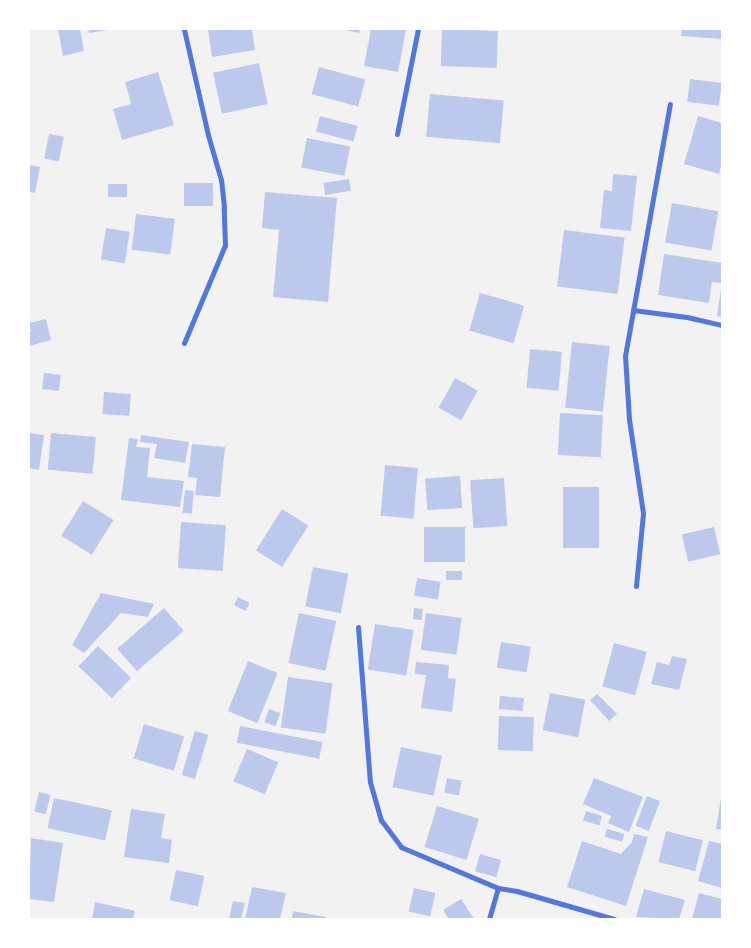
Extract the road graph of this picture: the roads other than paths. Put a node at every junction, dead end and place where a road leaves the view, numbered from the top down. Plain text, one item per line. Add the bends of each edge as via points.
1 (184, 29) edge
2 (418, 29) edge
3 (670, 104) dead end
4 (397, 134) dead end
5 (633, 310) junction
6 (722, 324) edge
7 (184, 343) dead end
8 (636, 586) dead end
9 (358, 627) dead end
10 (498, 888) junction
11 (489, 919) edge
12 (614, 919) edge

1 - 7 street via 221,180 225,245
2 - 4 street
3 - 5 street
5 - 6 street
5 - 8 street via 625,356 629,419 643,513
9 - 10 street via 370,782 381,820 402,847
10 - 11 street
10 - 12 street

